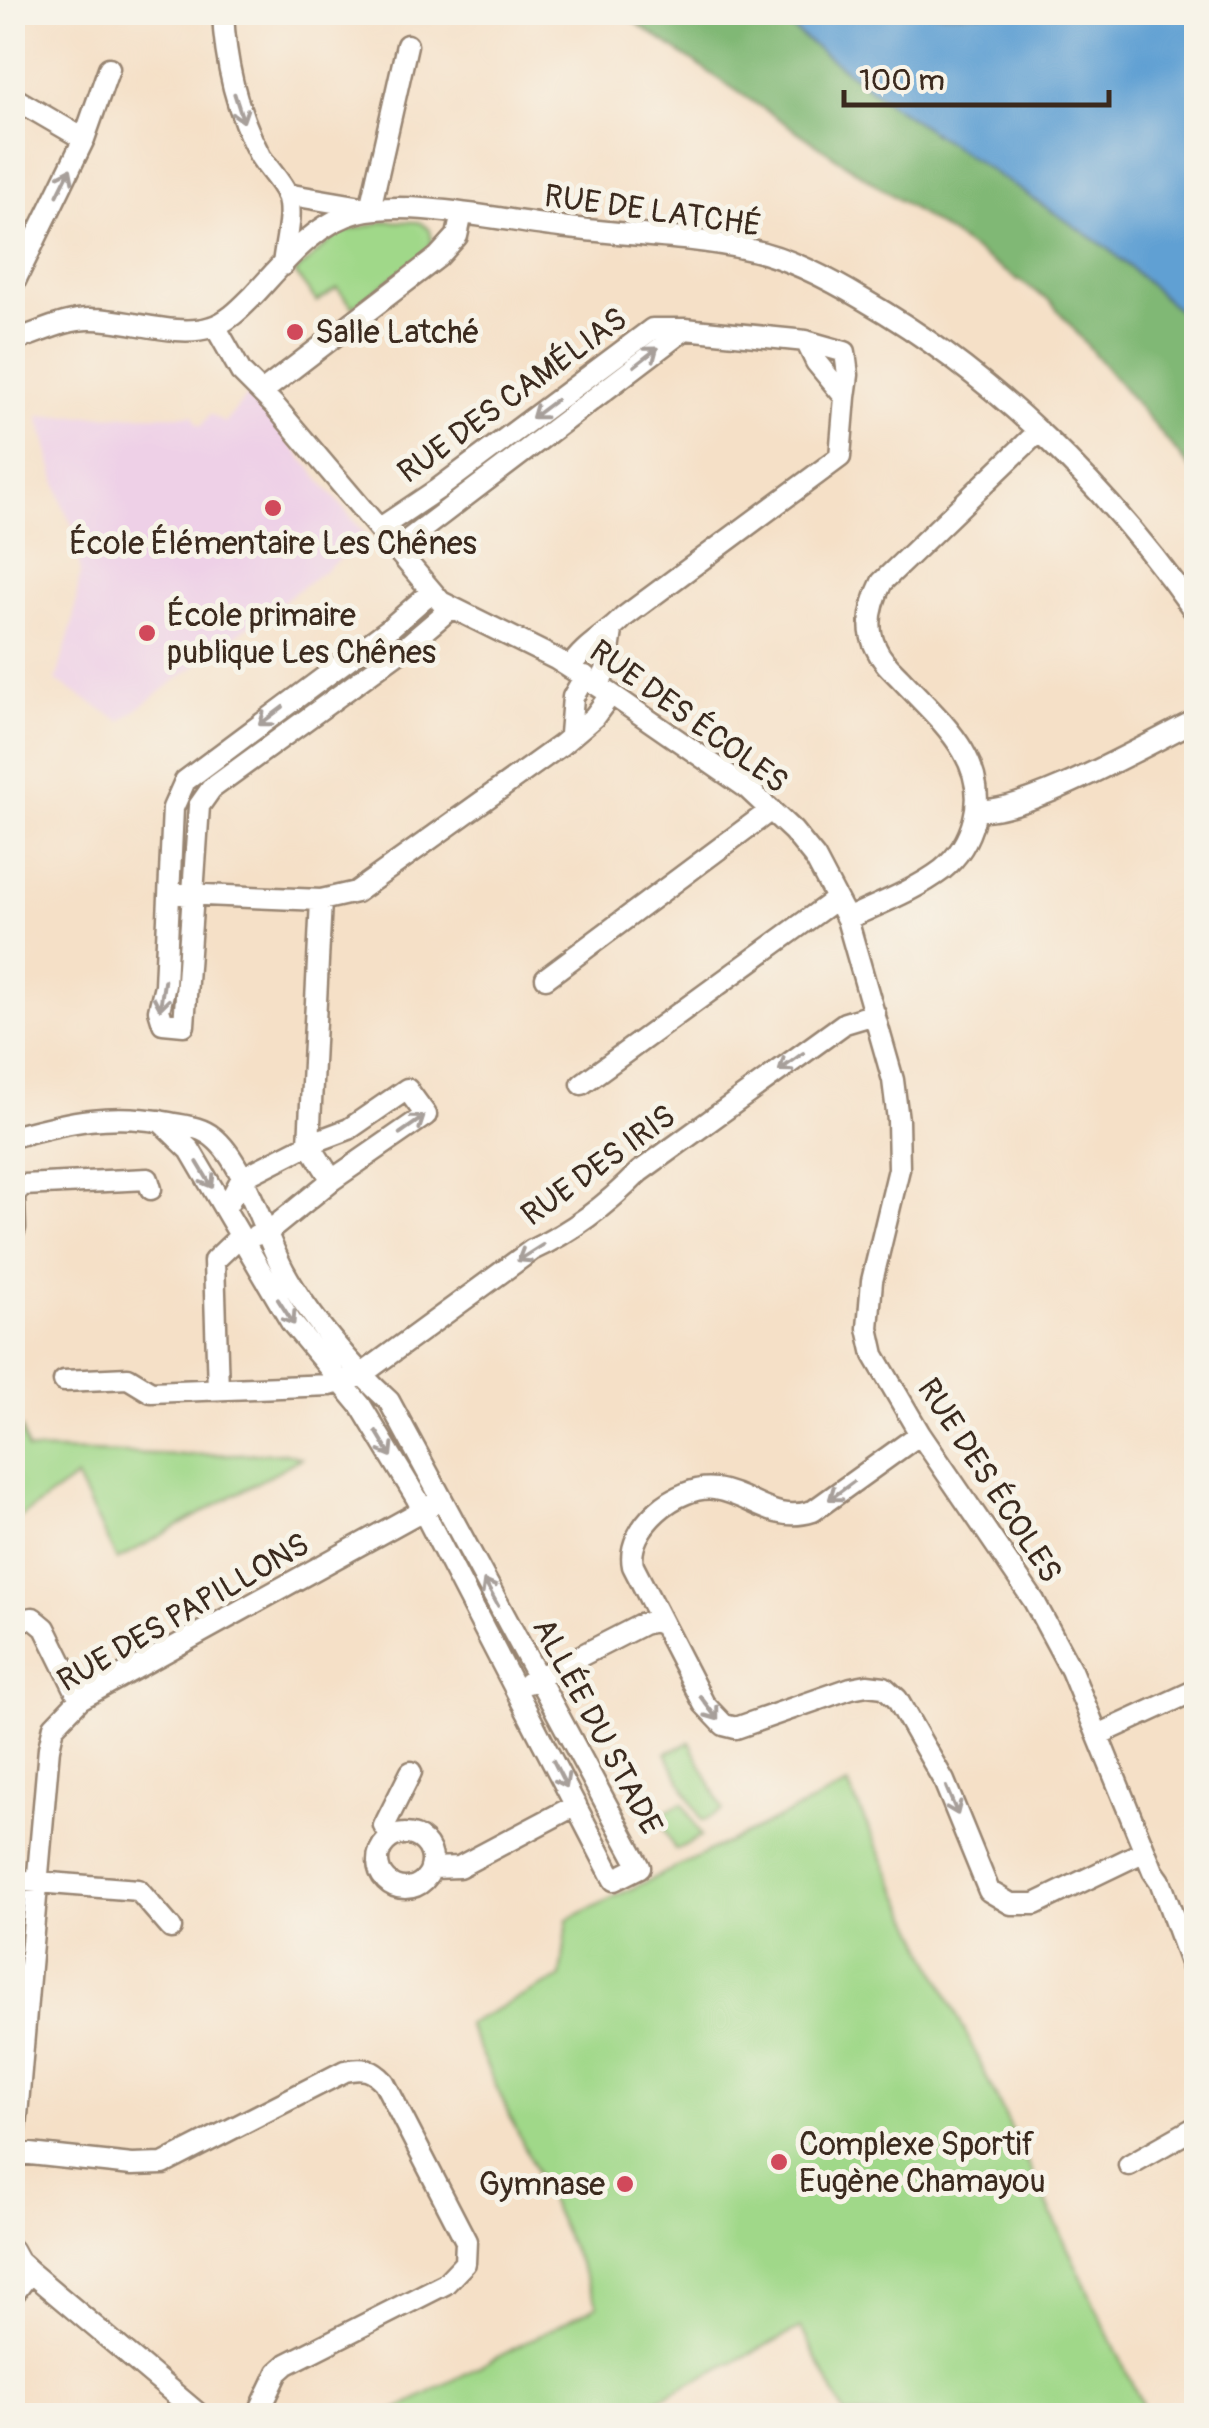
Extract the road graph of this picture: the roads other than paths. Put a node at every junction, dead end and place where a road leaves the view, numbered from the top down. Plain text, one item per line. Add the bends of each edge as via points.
1 (223, 12) edge
2 (407, 45) dead end
3 (109, 68) dead end
4 (12, 97) edge
5 (84, 140) junction
6 (286, 194) junction
7 (370, 209) junction
8 (462, 214) junction
9 (284, 265) junction
10 (12, 287) edge
11 (215, 326) junction
12 (686, 329) junction
13 (12, 342) edge
14 (262, 392) junction
15 (1039, 431) junction
16 (380, 528) junction
17 (396, 549) junction
18 (430, 592) junction
19 (450, 609) junction
20 (1196, 614) edge
21 (612, 631) junction
22 (591, 681) junction
23 (303, 693) junction
24 (317, 711) junction
25 (1196, 720) edge
26 (570, 734) junction
27 (772, 810) junction
28 (977, 810) junction
29 (169, 893) junction
30 (191, 895) junction
31 (836, 899) junction
32 (321, 900) junction
33 (847, 919) junction
34 (546, 978) dead end
35 (875, 1014) junction
36 (582, 1084) dead end
37 (160, 1121) junction
38 (12, 1137) edge
39 (309, 1144) junction
40 (242, 1178) junction
41 (332, 1180) junction
42 (151, 1189) dead end
43 (13, 1196) edge
44 (224, 1209) junction
45 (268, 1232) junction
46 (12, 1237) edge
47 (239, 1238) junction
48 (361, 1375) junction
49 (64, 1381) dead end
50 (340, 1382) junction
51 (218, 1390) junction
52 (920, 1434) junction
53 (443, 1499) junction
54 (423, 1510) junction
55 (12, 1621) edge
56 (661, 1624) junction
57 (539, 1678) junction
58 (516, 1688) junction
59 (1196, 1690) edge
60 (80, 1699) junction
61 (1098, 1735) junction
62 (411, 1772) dead end
63 (576, 1806) junction
64 (391, 1836) junction
65 (1144, 1851) junction
66 (433, 1868) junction
67 (12, 1880) edge
68 (36, 1882) junction
69 (171, 1928) dead end
70 (1196, 1978) edge
71 (1196, 2127) edge
72 (14, 2152) edge
73 (1129, 2165) dead end
74 (12, 2174) edge
75 (12, 2250) edge
76 (30, 2272) junction
77 (12, 2296) edge
78 (201, 2416) edge
79 (257, 2416) edge

1 -> 6 street via 240,116
2 - 7 street
3 - 5 street
4 - 5 street
10 -> 5 street
6 - 7 street
6 - 9 street
7 - 8 street, RUE DE LATCHÉ
7 - 9 street, RUE DE LATCHÉ via 335,220
8 - 14 street via 457,236 438,257
8 - 15 street, RUE DE LATCHÉ via 749,249 788,262 900,321
9 - 11 street, RUE DE LATCHÉ
11 - 13 street via 188,331 86,318
11 - 14 street, RUE DES ÉCOLES via 241,372
12 -> 16 street, RUE DES CAMÉLIAS via 652,329
17 -> 12 street, RUE DES CAMÉLIAS
12 - 21 street, RUE DES CAMÉLIAS via 806,341 845,397 840,457
14 - 16 street, RUE DES ÉCOLES
15 - 20 street, RUE DE LATCHÉ via 1126,520
15 - 28 street via 882,582 873,600 874,646 963,747
16 - 17 street, RUE DES ÉCOLES
17 - 18 street, RUE DES ÉCOLES
18 - 19 street, RUE DES ÉCOLES
18 - 23 street
19 - 22 street, RUE DES ÉCOLES
19 - 24 street
21 - 22 street via 606,671
21 - 22 street, RUE DES CAMÉLIAS via 590,644
22 - 26 street via 573,696
22 - 26 street, RUE DES CAMÉLIAS via 594,717
22 - 27 street, RUE DES ÉCOLES
23 - 24 street
23 -> 29 street via 186,782 173,808
24 - 30 street via 199,806
25 - 28 street via 1026,802
26 - 32 street, RUE DES CAMÉLIAS via 356,892
27 - 31 street, RUE DES ÉCOLES via 815,858
27 - 34 street
28 - 33 street via 971,831 945,867
29 - 30 street
29 -> 30 street via 158,1010 163,1023 184,1025
30 - 32 street
31 - 33 street, RUE DES ÉCOLES
31 - 36 street
32 - 39 street
33 - 35 street, RUE DES ÉCOLES
35 -> 48 street, RUE DES IRIS via 846,1023 560,1237 532,1250
35 - 52 street, RUE DES ÉCOLES via 893,1080 900,1169 877,1252 868,1328 874,1355
37 - 38 street via 81,1119
37 - 40 street, ALLÉE DU STADE via 215,1138
37 -> 44 street, ALLÉE DU STADE via 190,1150
39 - 40 street
39 - 41 street
41 -> 39 street via 426,1115 407,1090 349,1129
40 - 44 street
40 - 45 street, ALLÉE DU STADE
41 - 45 street
42 - 43 street via 148,1179 23,1184
43 - 46 street
44 - 47 street, ALLÉE DU STADE
45 - 47 street
45 - 48 street, ALLÉE DU STADE via 284,1272
47 -> 50 street, ALLÉE DU STADE
47 - 51 street via 214,1261
48 - 50 street, RUE DES IRIS
48 - 53 street, ALLÉE DU STADE via 389,1402
49 - 51 street, RUE DES IRIS via 128,1378 151,1392
50 - 51 street, RUE DES IRIS
50 -> 54 street, ALLÉE DU STADE
52 -> 56 street via 797,1516 716,1489 699,1489 662,1507 630,1551
52 - 61 street, RUE DES ÉCOLES via 1034,1601
53 - 54 street, RUE DES PAPILLONS
57 -> 53 street, ALLÉE DU STADE
54 - 58 street, ALLÉE DU STADE
54 - 60 street, RUE DES PAPILLONS
55 - 60 street via 34,1618 45,1628
56 - 57 street via 643,1624
56 -> 65 street via 704,1704 724,1725 751,1726 851,1688 884,1687 944,1781 989,1891 1011,1904 1035,1904
57 - 58 street
57 - 63 street, ALLÉE DU STADE via 640,1868 614,1880
58 -> 63 street, ALLÉE DU STADE
59 - 61 street
60 - 68 street, RUE DES PAPILLONS via 54,1726 48,1748
61 - 65 street, RUE DES ÉCOLES
62 - 64 street via 384,1826
63 - 66 street via 459,1866
64 - 66 street via 413,1834 430,1846
64 - 66 street via 379,1850 378,1868 388,1884 406,1889 423,1883
65 - 70 street, RUE DES ÉCOLES
67 - 68 street
68 - 69 street via 138,1890
68 - 72 street, RUE DES PAPILLONS
71 - 73 street
72 - 74 street, RUE DES PAPILLONS
72 - 79 street via 163,2164 346,2071 376,2073 458,2222 468,2248 465,2263 445,2284 287,2364
75 - 76 street
76 - 77 street
76 - 78 street

